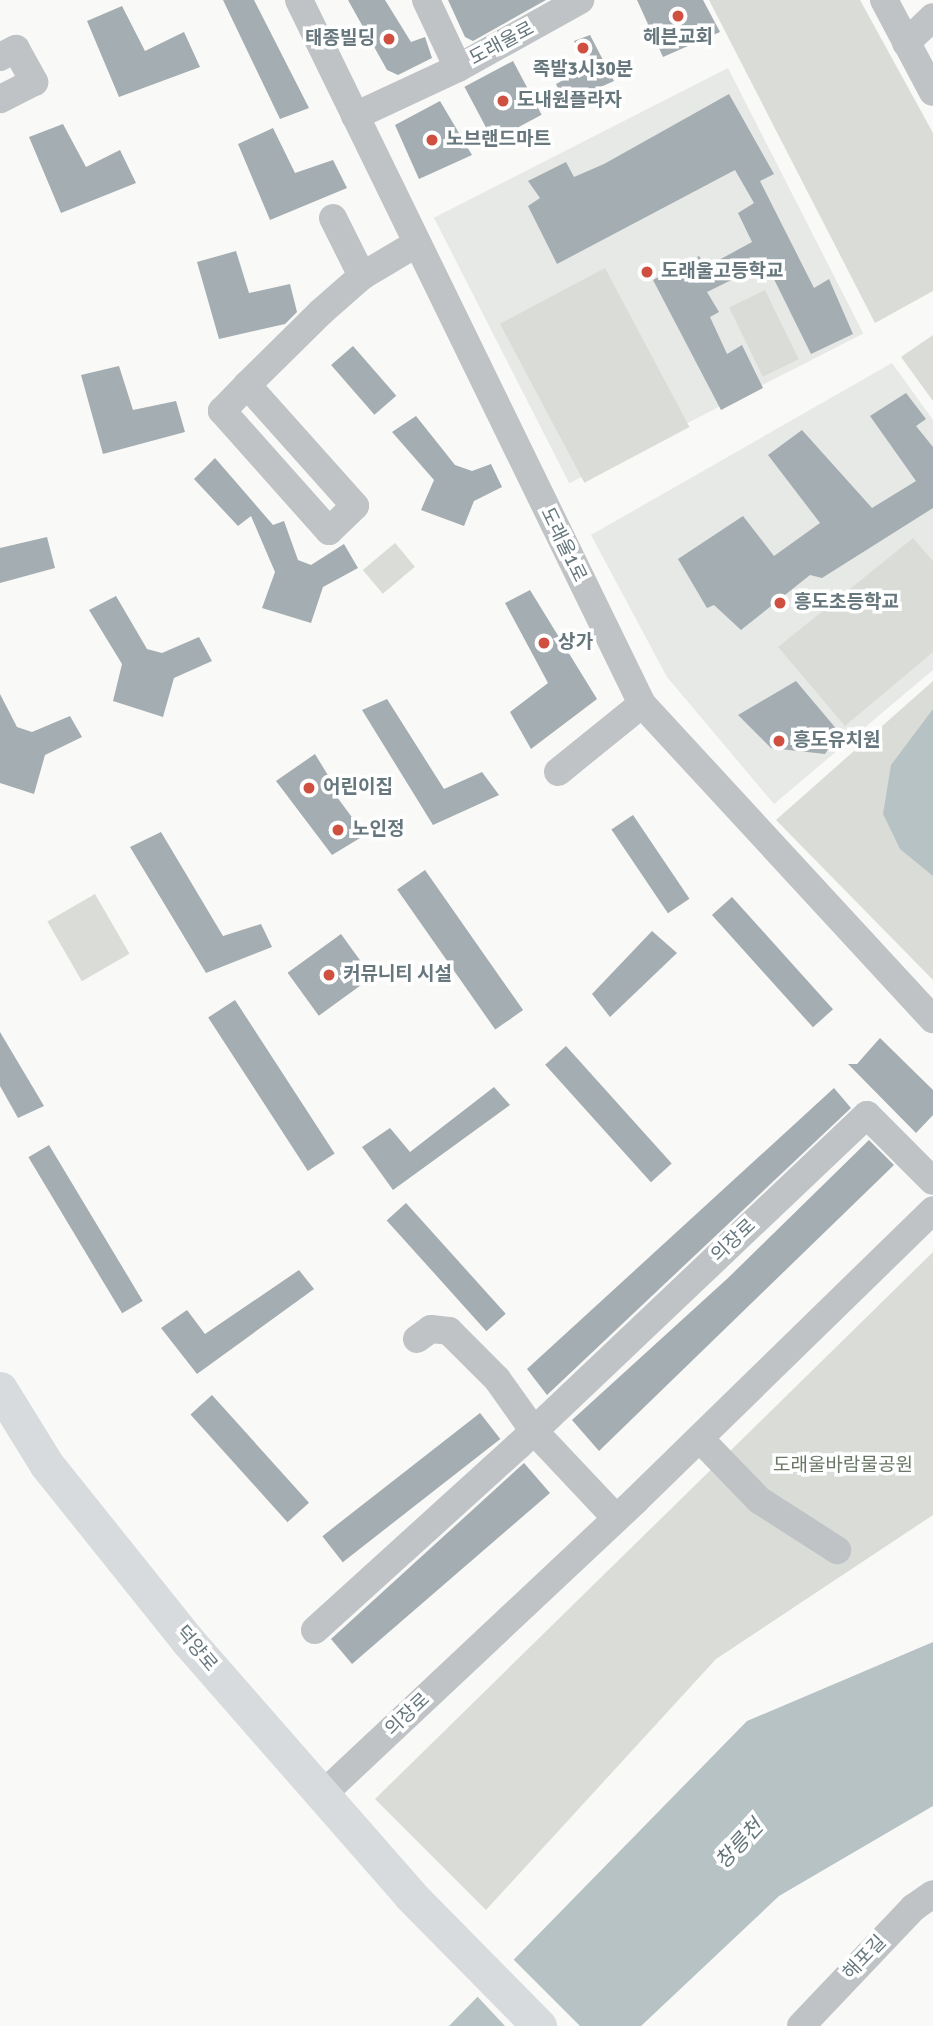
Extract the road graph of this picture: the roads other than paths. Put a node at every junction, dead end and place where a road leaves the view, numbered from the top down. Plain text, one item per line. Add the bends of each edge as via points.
1 (299, 0) edge
2 (426, 0) edge
3 (580, 0) edge
4 (884, 0) edge
5 (933, 16) edge
6 (906, 43) junction
7 (0, 57) edge
8 (458, 68) junction
9 (933, 92) edge
10 (0, 99) edge
11 (355, 116) junction
12 (333, 218) dead end
13 (416, 244) junction
14 (362, 276) junction
15 (247, 385) junction
16 (642, 704) junction
17 (558, 772) dead end
18 (933, 1018) edge
19 (933, 1181) edge
20 (933, 1210) edge
21 (417, 1339) dead end
22 (0, 1389) edge
23 (534, 1431) junction
24 (700, 1439) junction
25 (616, 1518) junction
26 (837, 1550) dead end
27 (315, 1630) dead end
28 (321, 1796) junction
29 (933, 1894) edge
30 (539, 2026) edge
31 (801, 2026) edge

1 - 11 street, 도래울1로
2 - 8 street, 도래울로
3 - 8 street, 도래울로
4 - 6 street
5 - 6 street
6 - 9 street
7 - 10 street via 16,49 34,82
8 - 11 street, 도래울로
11 - 13 street, 도래울1로
12 - 14 street
13 - 14 street
13 - 16 street, 도래울1로
14 - 15 street
15 - 15 street via 222,411 329,531 355,506
16 - 17 street
16 - 18 street, 도래울1로
19 - 23 street, 의장로 via 867,1115
20 - 24 street, 의장로
21 - 23 street via 431,1329 449,1331 497,1379
22 - 28 main road, 덕양로 via 47,1465
23 - 25 street
23 - 27 street, 의장로
24 - 25 street, 의장로
24 - 26 street via 759,1500
25 - 28 street, 의장로
28 - 30 main road, 덕양로 via 410,1895
29 - 31 street, 해포길 via 913,1908

